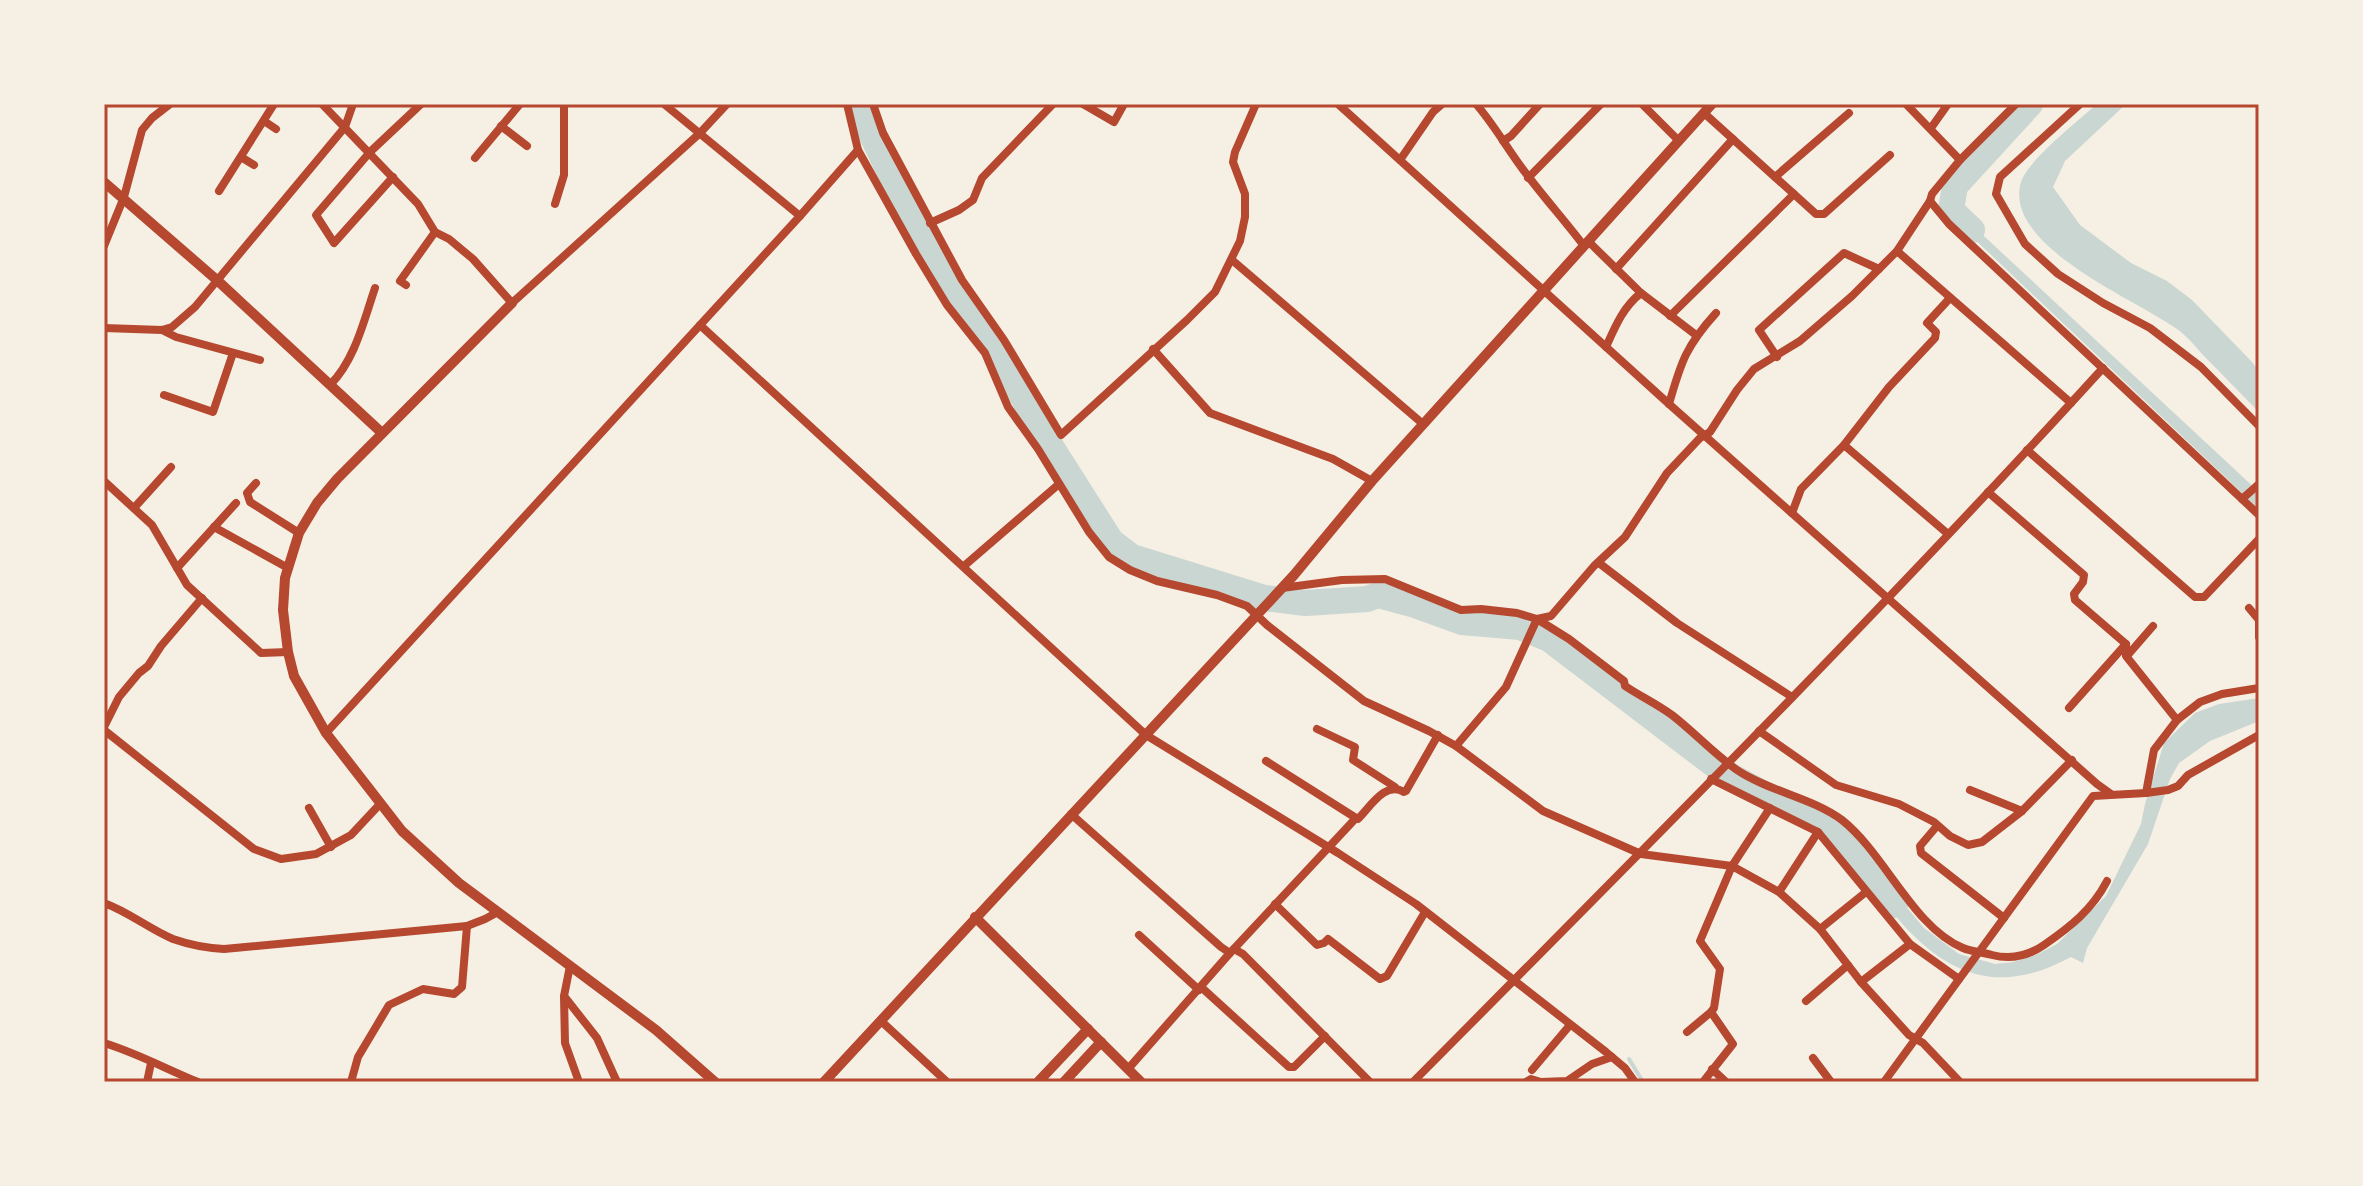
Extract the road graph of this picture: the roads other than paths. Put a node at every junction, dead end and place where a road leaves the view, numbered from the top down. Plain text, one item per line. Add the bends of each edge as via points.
1 (170, 104) edge
2 (274, 104) edge
3 (322, 104) edge
4 (353, 104) edge
5 (504, 104) edge
6 (520, 104) edge
7 (564, 104) edge
8 (664, 104) edge
9 (727, 104) edge
10 (847, 104) edge
11 (873, 104) edge
12 (1053, 104) edge
13 (1083, 104) edge
14 (1124, 104) edge
15 (1256, 104) edge
16 (1338, 104) edge
17 (1442, 104) edge
18 (1476, 104) edge
19 (1540, 104) edge
20 (1601, 104) edge
21 (1642, 104) edge
22 (1906, 104) edge
23 (1948, 104) edge
24 (2016, 104) edge
25 (2080, 104) edge
26 (420, 105) edge
27 (1708, 108) edge
28 (513, 112) junction
29 (1849, 113) dead end
30 (264, 121) junction
31 (501, 126) junction
32 (345, 127) junction
33 (1931, 128) junction
34 (276, 129) dead end
35 (700, 133) junction
36 (1733, 139) junction
37 (1503, 141) junction
38 (1679, 141) junction
39 (527, 146) dead end
40 (858, 150) junction
41 (370, 152) junction
42 (1890, 155) dead end
43 (241, 157) junction
44 (475, 158) dead end
45 (1400, 160) junction
46 (1960, 160) junction
47 (254, 165) dead end
48 (393, 177) junction
49 (1775, 177) junction
50 (1528, 178) junction
51 (104, 182) edge
52 (219, 191) dead end
53 (1794, 194) junction
54 (124, 197) junction
55 (1930, 201) junction
56 (555, 204) dead end
57 (800, 216) junction
58 (930, 223) junction
59 (435, 232) junction
60 (1586, 244) junction
61 (104, 246) edge
62 (1897, 251) junction
63 (1232, 260) junction
64 (1616, 269) junction
65 (1879, 269) junction
66 (218, 281) junction
67 (406, 285) dead end
68 (375, 288) dead end
69 (1543, 290) junction
70 (1641, 293) junction
71 (1950, 298) junction
72 (512, 303) junction
73 (1716, 313) dead end
74 (1670, 316) junction
75 (700, 325) junction
76 (104, 328) edge
77 (162, 330) junction
78 (1696, 335) junction
79 (1606, 347) junction
80 (1153, 349) junction
81 (233, 353) junction
82 (1777, 357) junction
83 (260, 360) dead end
84 (2103, 368) junction
85 (330, 385) junction
86 (164, 395) dead end
87 (2071, 403) junction
88 (1669, 404) junction
89 (1423, 424) junction
90 (2259, 426) edge
91 (382, 433) junction
92 (1704, 435) junction
93 (1844, 445) junction
94 (2027, 450) junction
95 (171, 467) dead end
96 (104, 481) edge
97 (1372, 481) junction
98 (256, 483) dead end
99 (1059, 484) junction
100 (2258, 485) edge
101 (1988, 492) junction
102 (2242, 499) junction
103 (236, 503) dead end
104 (134, 508) junction
105 (1792, 513) junction
106 (2259, 515) edge
107 (214, 527) junction
108 (299, 533) junction
109 (1948, 534) junction
110 (2259, 539) edge
111 (1599, 563) junction
112 (964, 566) junction
113 (177, 568) junction
114 (288, 568) junction
115 (1282, 588) junction
116 (202, 598) junction
117 (1889, 598) junction
118 (2249, 608) dead end
119 (1260, 612) junction
120 (1537, 619) junction
121 (2259, 620) edge
122 (2153, 626) dead end
123 (2259, 637) edge
124 (2126, 644) junction
125 (288, 652) junction
126 (2126, 656) junction
127 (2259, 688) edge
128 (1792, 697) junction
129 (2069, 708) dead end
130 (2177, 720) junction
131 (104, 729) edge
132 (1317, 729) dead end
133 (1759, 731) junction
134 (326, 733) junction
135 (1146, 735) junction
136 (1438, 735) junction
137 (2259, 735) edge
138 (1456, 746) junction
139 (2072, 760) junction
140 (1266, 761) dead end
141 (1729, 762) junction
142 (1711, 779) junction
143 (1396, 787) junction
144 (1970, 790) dead end
145 (2146, 793) junction
146 (2111, 794) junction
147 (380, 804) junction
148 (309, 808) dead end
149 (1770, 808) junction
150 (2022, 811) junction
151 (1071, 814) junction
152 (1356, 818) junction
153 (1937, 826) junction
154 (1818, 832) junction
155 (331, 847) junction
156 (1328, 847) junction
157 (1641, 854) junction
158 (1732, 866) junction
159 (2107, 881) dead end
160 (1779, 892) junction
161 (1866, 892) junction
162 (104, 903) edge
163 (1275, 904) junction
164 (498, 912) junction
165 (1425, 912) junction
166 (975, 917) junction
167 (2004, 918) junction
168 (467, 926) junction
169 (1820, 929) junction
170 (1139, 935) dead end
171 (1910, 944) junction
172 (1232, 951) junction
173 (1978, 952) junction
174 (1848, 965) junction
175 (570, 966) junction
176 (1959, 979) junction
177 (1515, 980) junction
178 (1861, 982) junction
179 (1200, 988) junction
180 (564, 996) junction
181 (1806, 1001) dead end
182 (1711, 1012) junction
183 (881, 1021) junction
184 (1570, 1025) junction
185 (1088, 1029) junction
186 (1687, 1032) dead end
187 (1325, 1036) junction
188 (1916, 1039) junction
189 (1101, 1042) junction
190 (104, 1043) edge
191 (1612, 1057) junction
192 (1813, 1058) dead end
193 (151, 1063) junction
194 (1128, 1069) junction
195 (1712, 1069) junction
196 (1532, 1070) dead end
197 (1567, 1081) edge
198 (147, 1082) edge
199 (198, 1082) edge
200 (351, 1082) edge
201 (579, 1082) edge
202 (617, 1082) edge
203 (715, 1082) edge
204 (824, 1082) edge
205 (947, 1082) edge
206 (1038, 1082) edge
207 (1064, 1082) edge
208 (1140, 1082) edge
209 (1370, 1082) edge
210 (1413, 1082) edge
211 (1526, 1082) edge
212 (1635, 1082) edge
213 (1703, 1082) edge
214 (1726, 1082) edge
215 (1831, 1082) edge
216 (1884, 1082) edge
217 (1960, 1082) edge

1 - 54 street via 142,130
2 - 30 street
3 - 32 street
4 - 32 street
5 - 28 street
6 - 28 street
7 - 56 street via 564,175
8 - 35 street
9 - 35 street
10 - 40 street
11 - 58 street
12 - 58 street via 982,178 973,200
13 - 14 street via 1114,122
15 - 63 street via 1233,162 1245,194 1245,217
16 - 45 street
17 - 45 street
18 - 37 street
19 - 37 street
20 - 50 street
21 - 38 street
22 - 33 street
23 - 33 street
24 - 46 street
25 - 90 street via 2000,177 1996,194 2025,244 2058,274 2150,328 2201,367
26 - 41 street
27 - 36 street
27 - 38 street
28 - 31 street
29 - 49 street
30 - 34 street
30 - 43 street
31 - 39 street
31 - 44 street
32 - 41 street
32 - 66 street
33 - 46 street
35 - 57 street
35 - 72 street
36 - 49 street
36 - 64 street
37 - 50 street
38 - 60 street
40 - 57 street
40 - 99 street via 947,305 985,353 1008,407
41 - 48 street
41 - 48 street via 316,215 334,243
42 - 53 street via 1824,214 1816,214
43 - 47 street
43 - 52 street
45 - 69 street
46 - 55 street
48 - 59 street
49 - 53 street
50 - 60 street
51 - 54 street
53 - 74 street
54 - 61 street
54 - 66 street
55 - 62 street
55 - 84 street
57 - 75 street
58 - 80 street via 1061,435
59 - 67 street via 400,281
59 - 72 street via 473,259
60 - 64 street
60 - 69 street
62 - 65 street
62 - 71 street
63 - 80 street via 1215,292
63 - 89 street
64 - 70 street
65 - 82 street
65 - 82 street via 1844,253 1759,330
66 - 77 street via 195,307
66 - 85 street
68 - 85 street via 358,338
69 - 79 street
69 - 89 street
70 - 74 street
70 - 79 street via 1627,306
71 - 87 street
71 - 93 street via 1927,323 1935,338
72 - 91 street
73 - 78 street
74 - 78 street
75 - 112 street
75 - 134 street
76 - 77 street
77 - 81 street
78 - 88 street
79 - 88 street
80 - 97 street via 1210,413 1333,459
81 - 83 street
81 - 86 street via 213,412
82 - 92 street via 1754,369
84 - 87 street
84 - 102 street
85 - 91 street
87 - 94 street
88 - 92 street
89 - 97 street
91 - 108 street via 317,503
92 - 105 street
92 - 111 street via 1667,473 1625,537
93 - 105 street via 1801,489
93 - 109 street
94 - 101 street
94 - 110 street via 2195,597 2204,597
95 - 104 street
96 - 104 street
97 - 115 street
98 - 108 street via 247,493 250,502
99 - 112 street
99 - 119 street via 1109,557 1157,581
100 - 102 street
101 - 109 street
101 - 124 street via 2084,575 2075,600
102 - 106 street
103 - 107 street
104 - 113 street via 152,525
105 - 117 street
107 - 113 street
107 - 114 street
108 - 114 street
109 - 117 street
111 - 120 street via 1551,616
111 - 128 street via 1677,623
112 - 135 street
113 - 116 street
114 - 125 street via 283,610
115 - 119 street
115 - 120 street via 1385,579 1461,610
116 - 125 street via 261,653
116 - 131 street via 119,697
117 - 128 street
117 - 139 street
118 - 121 street
119 - 135 street
119 - 136 street via 1267,625 1364,701
120 - 138 street via 1506,687
120 - 141 street
121 - 123 street
122 - 126 street
124 - 126 street
124 - 129 street
125 - 134 street via 294,676
126 - 130 street
127 - 130 street via 2200,702
128 - 133 street
130 - 145 street via 2154,750
131 - 155 street via 254,849 281,859
132 - 143 street via 1355,747 1353,760
133 - 141 street
133 - 153 street via 1836,785 1889,800
134 - 147 street
135 - 151 street
135 - 156 street
136 - 138 street
136 - 143 street via 1406,791
137 - 145 street via 2178,786
138 - 157 street via 1543,811
139 - 146 street
139 - 150 street
140 - 152 street
141 - 142 street
141 - 173 street via 1841,820 1935,929
142 - 149 street
142 - 157 street
143 - 152 street
144 - 150 street
145 - 146 street
146 - 167 street via 2093,796
147 - 155 street via 351,835
147 - 164 street via 413,842
148 - 155 street
149 - 154 street
149 - 158 street
150 - 153 street via 1982,842 1968,845
151 - 166 street
151 - 172 street via 1221,947
152 - 156 street
153 - 167 street via 1920,846 1921,853
154 - 160 street
154 - 161 street
156 - 163 street
156 - 165 street
157 - 158 street
157 - 177 street
158 - 160 street
158 - 182 street via 1700,941 1720,969
159 - 173 street via 2082,917 2039,949 2013,957
160 - 169 street
161 - 169 street
161 - 171 street
162 - 168 street via 172,938 224,949
163 - 165 street via 1317,945 1328,939 1380,979 1387,976
163 - 172 street
164 - 168 street
164 - 175 street
165 - 177 street
166 - 183 street
166 - 185 street
167 - 173 street
168 - 200 street via 462,987 454,994 423,989 389,1005 358,1057
169 - 174 street
170 - 179 street
171 - 176 street
171 - 178 street
172 - 179 street
172 - 187 street via 1243,954
173 - 176 street
174 - 178 street
174 - 181 street
175 - 180 street
175 - 203 street
176 - 188 street
177 - 184 street
177 - 210 street
178 - 188 street
179 - 187 street via 1289,1067
179 - 194 street
180 - 201 street via 565,1043
180 - 202 street via 597,1038
182 - 186 street
182 - 195 street via 1733,1044
183 - 204 street
183 - 205 street
184 - 191 street
184 - 196 street
185 - 189 street
185 - 206 street
187 - 209 street
188 - 216 street
188 - 217 street
189 - 194 street
189 - 207 street
190 - 193 street
191 - 197 street
191 - 212 street
192 - 215 street
193 - 198 street
193 - 199 street
194 - 208 street
195 - 213 street
195 - 214 street
197 - 211 street

